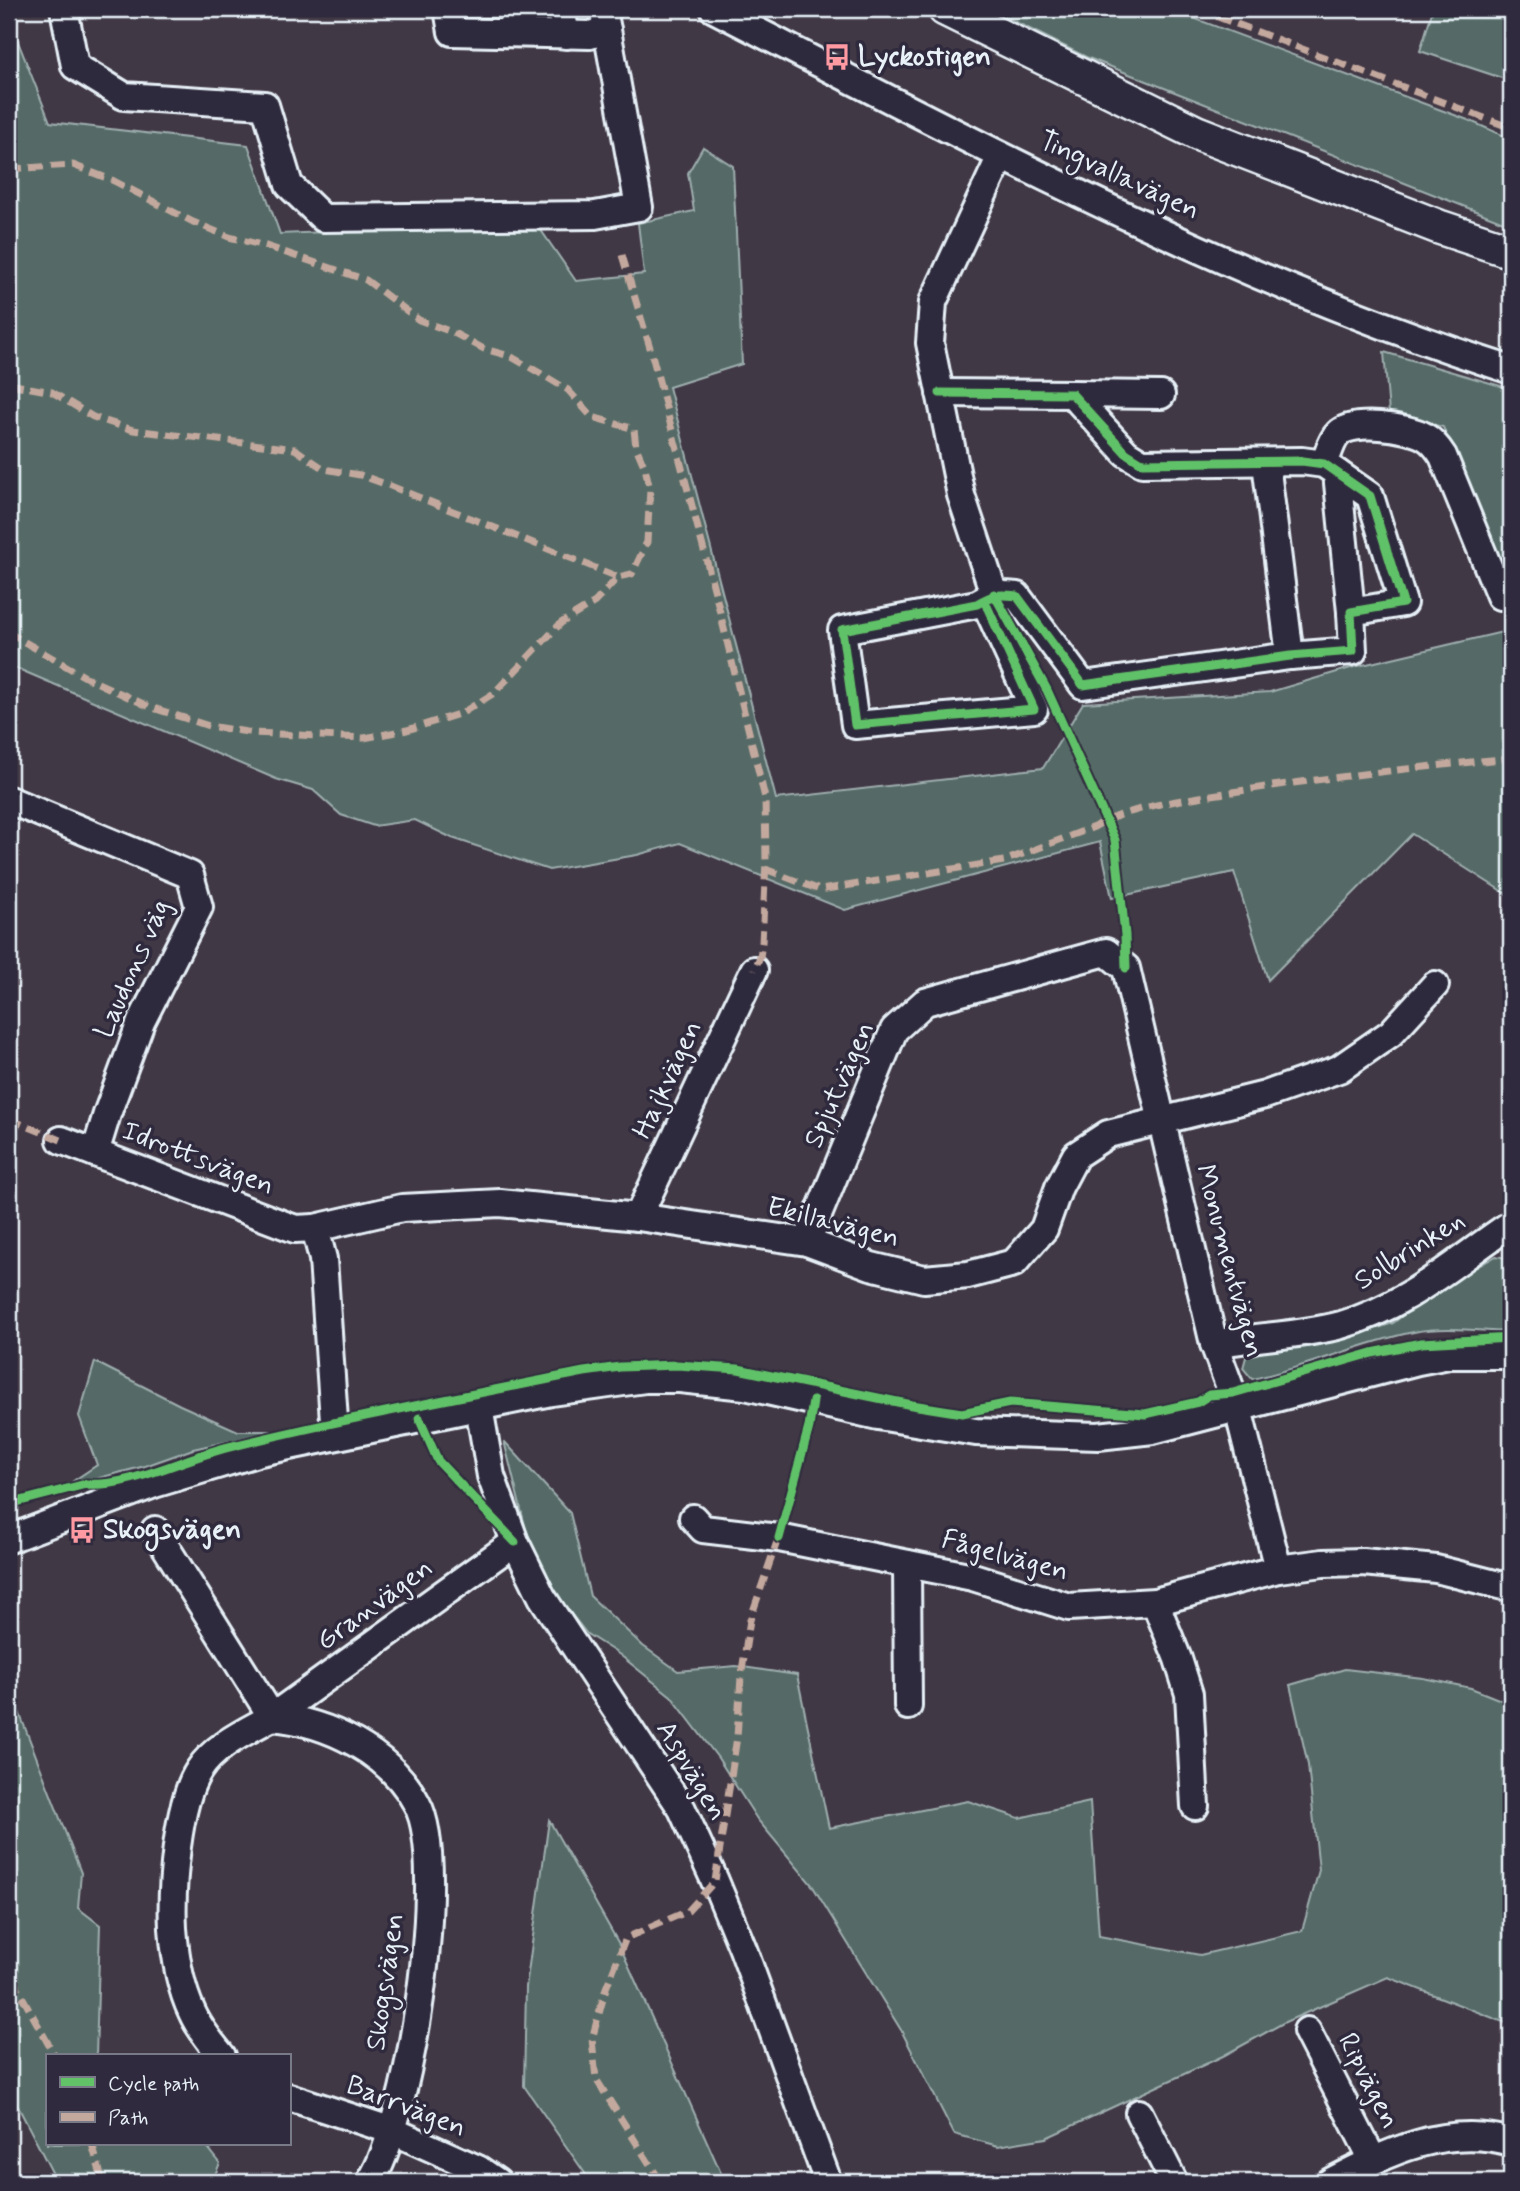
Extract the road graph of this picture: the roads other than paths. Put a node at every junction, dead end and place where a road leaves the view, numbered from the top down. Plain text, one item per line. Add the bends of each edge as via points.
1 (64, 9) edge
2 (448, 9) edge
3 (561, 9) edge
4 (714, 9) edge
5 (945, 9) edge
6 (605, 20) edge
7 (514, 21) edge
8 (566, 34) junction
9 (1001, 156) junction
10 (1511, 251) edge
11 (1511, 370) edge
12 (940, 393) junction
13 (1072, 394) junction
14 (1161, 395) dead end
15 (1266, 463) junction
16 (1331, 468) junction
17 (1500, 596) dead end
18 (989, 597) junction
19 (1351, 612) junction
20 (1290, 656) junction
21 (9, 800) edge
22 (1126, 968) joint
23 (754, 970) dead end
24 (1435, 985) dead end
25 (1161, 1120) junction
26 (61, 1140) dead end
27 (95, 1153) junction
28 (638, 1217) junction
29 (1511, 1224) edge
30 (314, 1228) junction
31 (807, 1242) junction
32 (1214, 1344) junction
33 (1511, 1355) edge
34 (478, 1407) junction
35 (1238, 1409) junction
36 (335, 1435) junction
37 (693, 1518) dead end
38 (155, 1530) dead end
39 (9, 1539) edge
40 (515, 1542) junction
41 (907, 1564) junction
42 (1278, 1569) junction
43 (1511, 1588) edge
44 (1155, 1602) junction
45 (908, 1706) dead end
46 (272, 1717) junction
47 (1195, 1806) dead end
48 (1307, 2031) dead end
49 (220, 2054) edge
50 (290, 2097) edge
51 (1139, 2113) dead end
52 (393, 2131) junction
53 (1511, 2142) edge
54 (1374, 2160) junction
55 (370, 2182) edge
56 (497, 2182) edge
57 (828, 2182) edge
58 (1174, 2182) edge
59 (1330, 2182) edge

1 - 6 street via 75,66 124,96 265,105 289,185 323,218 595,215 639,207
2 - 7 street via 452,32
3 - 8 street
4 - 9 street, Tingvallavägen
5 - 10 main road via 1197,133
6 - 8 street via 590,35
7 - 8 street
9 - 11 street, Tingvallavägen via 1364,319
9 - 12 street via 933,302 930,342
12 - 13 street
12 - 18 street
13 - 14 street
13 - 15 street via 1126,453 1142,463
15 - 16 street via 1302,461
15 - 20 street
16 - 17 street via 1338,434 1346,428 1397,427 1435,444
16 - 19 street
16 - 19 street via 1370,496 1403,603
18 - 18 street via 977,604 842,629 856,725 1034,709
18 - 20 street via 1017,596 1083,685
19 - 20 street via 1353,651
21 - 27 street, Laudons väg via 190,875 199,907 141,1022
22 - 25 street, Monumentvägen
22 - 31 street, Spjutvägen via 1106,952 925,1002 894,1030
23 - 28 street, Hajkvägen
24 - 25 street, Ekillavägen via 1391,1033 1339,1069 1265,1095
25 - 31 street, Ekillavägen via 1108,1134 1076,1155 1044,1229 1014,1263 968,1275 924,1279 871,1266
25 - 32 street, Monumentvägen
26 - 27 street, Idrottsvägen
27 - 30 street, Idrottsvägen via 295,1229
28 - 30 street, Ekillavägen via 500,1203 402,1208
28 - 31 street, Ekillavägen
29 - 32 street, Solbrinken via 1383,1309 1341,1325
30 - 36 street via 323,1258
32 - 35 street, Monumentvägen
33 - 35 street via 1449,1355 1418,1361
34 - 35 street via 551,1392 680,1379 989,1433 1123,1434
34 - 36 street
34 - 40 street, Aspvägen via 491,1476
35 - 42 street, Monumentvägen
36 - 39 street via 204,1467
37 - 41 street, Fågelvägen via 703,1529 779,1538
38 - 46 street
40 - 46 street, Granvägen
40 - 57 street, Aspvägen via 542,1597 682,1809 743,1949
41 - 44 street, Fågelvägen via 973,1577 1069,1607
41 - 45 street
42 - 43 street, Fågelvägen via 1363,1562 1436,1569
42 - 44 street, Fågelvägen
44 - 47 street via 1189,1695
46 - 49 street via 211,1755 198,1770 182,1821 173,1928 179,1971 191,2012
46 - 52 street, Skogsvägen via 298,1719 339,1734 378,1759 418,1805 424,1825 430,1880 421,1995
48 - 54 street, Ripvägen
50 - 52 street, Barrvägen
51 - 58 street
52 - 55 street, Skogsvägen
52 - 56 street, Barrvägen
53 - 54 street via 1478,2136 1433,2140
54 - 59 street

